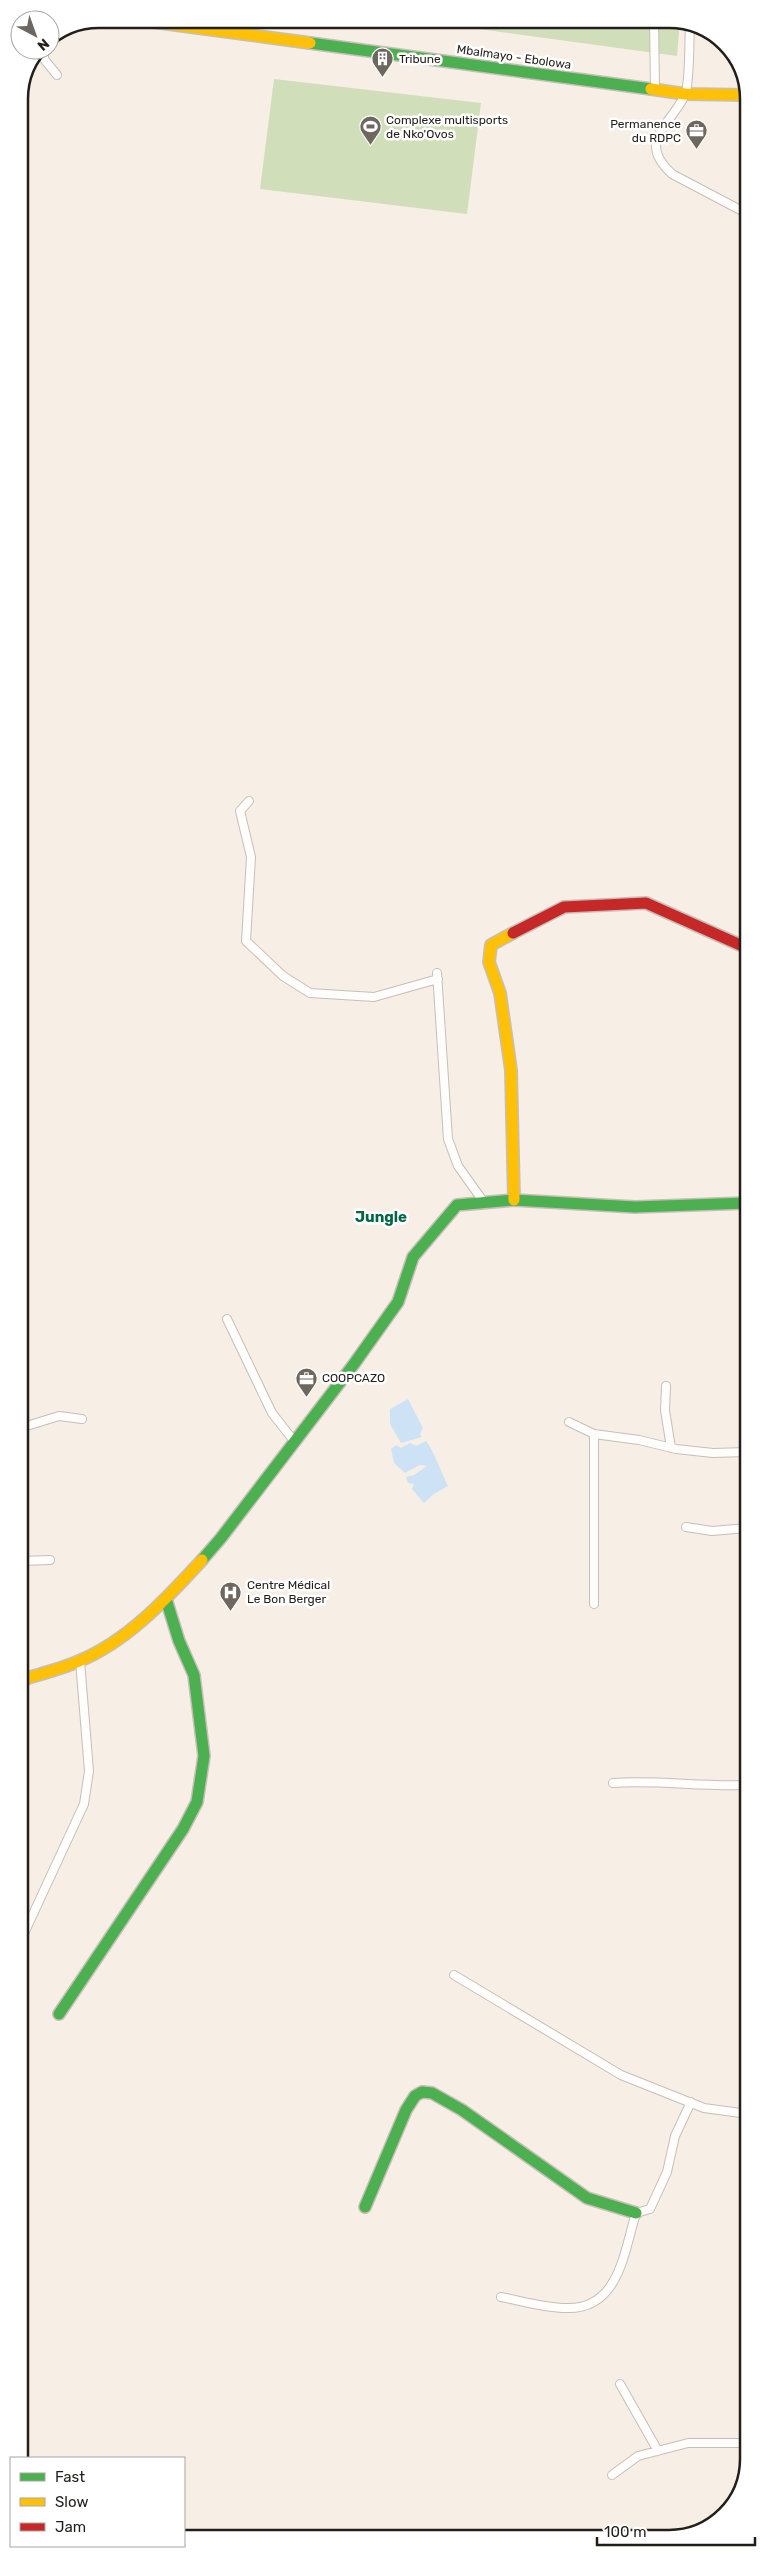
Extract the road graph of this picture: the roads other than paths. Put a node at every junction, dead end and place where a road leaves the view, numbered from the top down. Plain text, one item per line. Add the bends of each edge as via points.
1 (197, 28) edge
2 (654, 28) edge
3 (690, 31) edge
4 (45, 60) edge
5 (57, 75) dead end
6 (655, 90) junction
7 (685, 94) junction
8 (740, 95) edge
9 (740, 210) edge
10 (249, 801) dead end
11 (740, 945) edge
12 (483, 1200) junction
13 (514, 1200) junction
14 (740, 1202) edge
15 (227, 1319) dead end
16 (666, 1386) dead end
17 (82, 1419) dead end
18 (569, 1422) dead end
19 (28, 1426) edge
20 (594, 1434) junction
21 (294, 1441) junction
22 (671, 1448) junction
23 (740, 1452) edge
24 (686, 1527) dead end
25 (740, 1529) edge
26 (50, 1560) dead end
27 (28, 1561) edge
28 (166, 1599) junction
29 (594, 1604) dead end
30 (80, 1660) junction
31 (28, 1677) edge
32 (613, 1783) dead end
33 (740, 1785) edge
34 (28, 1925) edge
35 (454, 1975) dead end
36 (59, 2014) dead end
37 (691, 2102) junction
38 (740, 2113) edge
39 (366, 2207) dead end
40 (636, 2212) junction
41 (501, 2297) dead end
42 (620, 2384) dead end
43 (740, 2444) edge
44 (658, 2452) junction
45 (612, 2475) dead end

1 - 6 main road, Mbalmayo - Ebolowa
2 - 6 street
3 - 7 street
4 - 5 street
6 - 7 main road, Mbalmayo - Ebolowa
7 - 8 main road, Mbalmayo - Ebolowa
7 - 9 street via 655,142 662,165 672,174
10 - 12 street via 240,811 251,857 246,941 276,970 310,993 374,997 438,976 448,1139 458,1166
11 - 13 main road via 646,903 564,907 491,944 489,962 500,993 511,1070
12 - 13 main road
12 - 21 main road via 457,1206 413,1257 398,1302
13 - 14 main road via 634,1207
15 - 21 street via 272,1413
16 - 22 street via 665,1410
17 - 19 street via 59,1416
18 - 20 street
20 - 22 street
20 - 29 street
21 - 28 main road via 221,1538
22 - 23 street
24 - 25 street via 712,1531
26 - 27 street
28 - 30 main road via 118,1638
28 - 36 main road via 194,1676 204,1756 197,1802 183,1829
30 - 31 main road
30 - 34 street via 89,1771 84,1804
32 - 33 street via 651,1781
35 - 37 street via 620,2076
37 - 38 street via 704,2108
37 - 40 street via 650,2208
39 - 40 main road via 406,2110 415,2096 422,2092 432,2093 462,2110 587,2198
40 - 41 street via 618,2272 609,2290 599,2300 586,2307 565,2308
42 - 44 street
43 - 44 street via 688,2443
44 - 45 street via 638,2456

